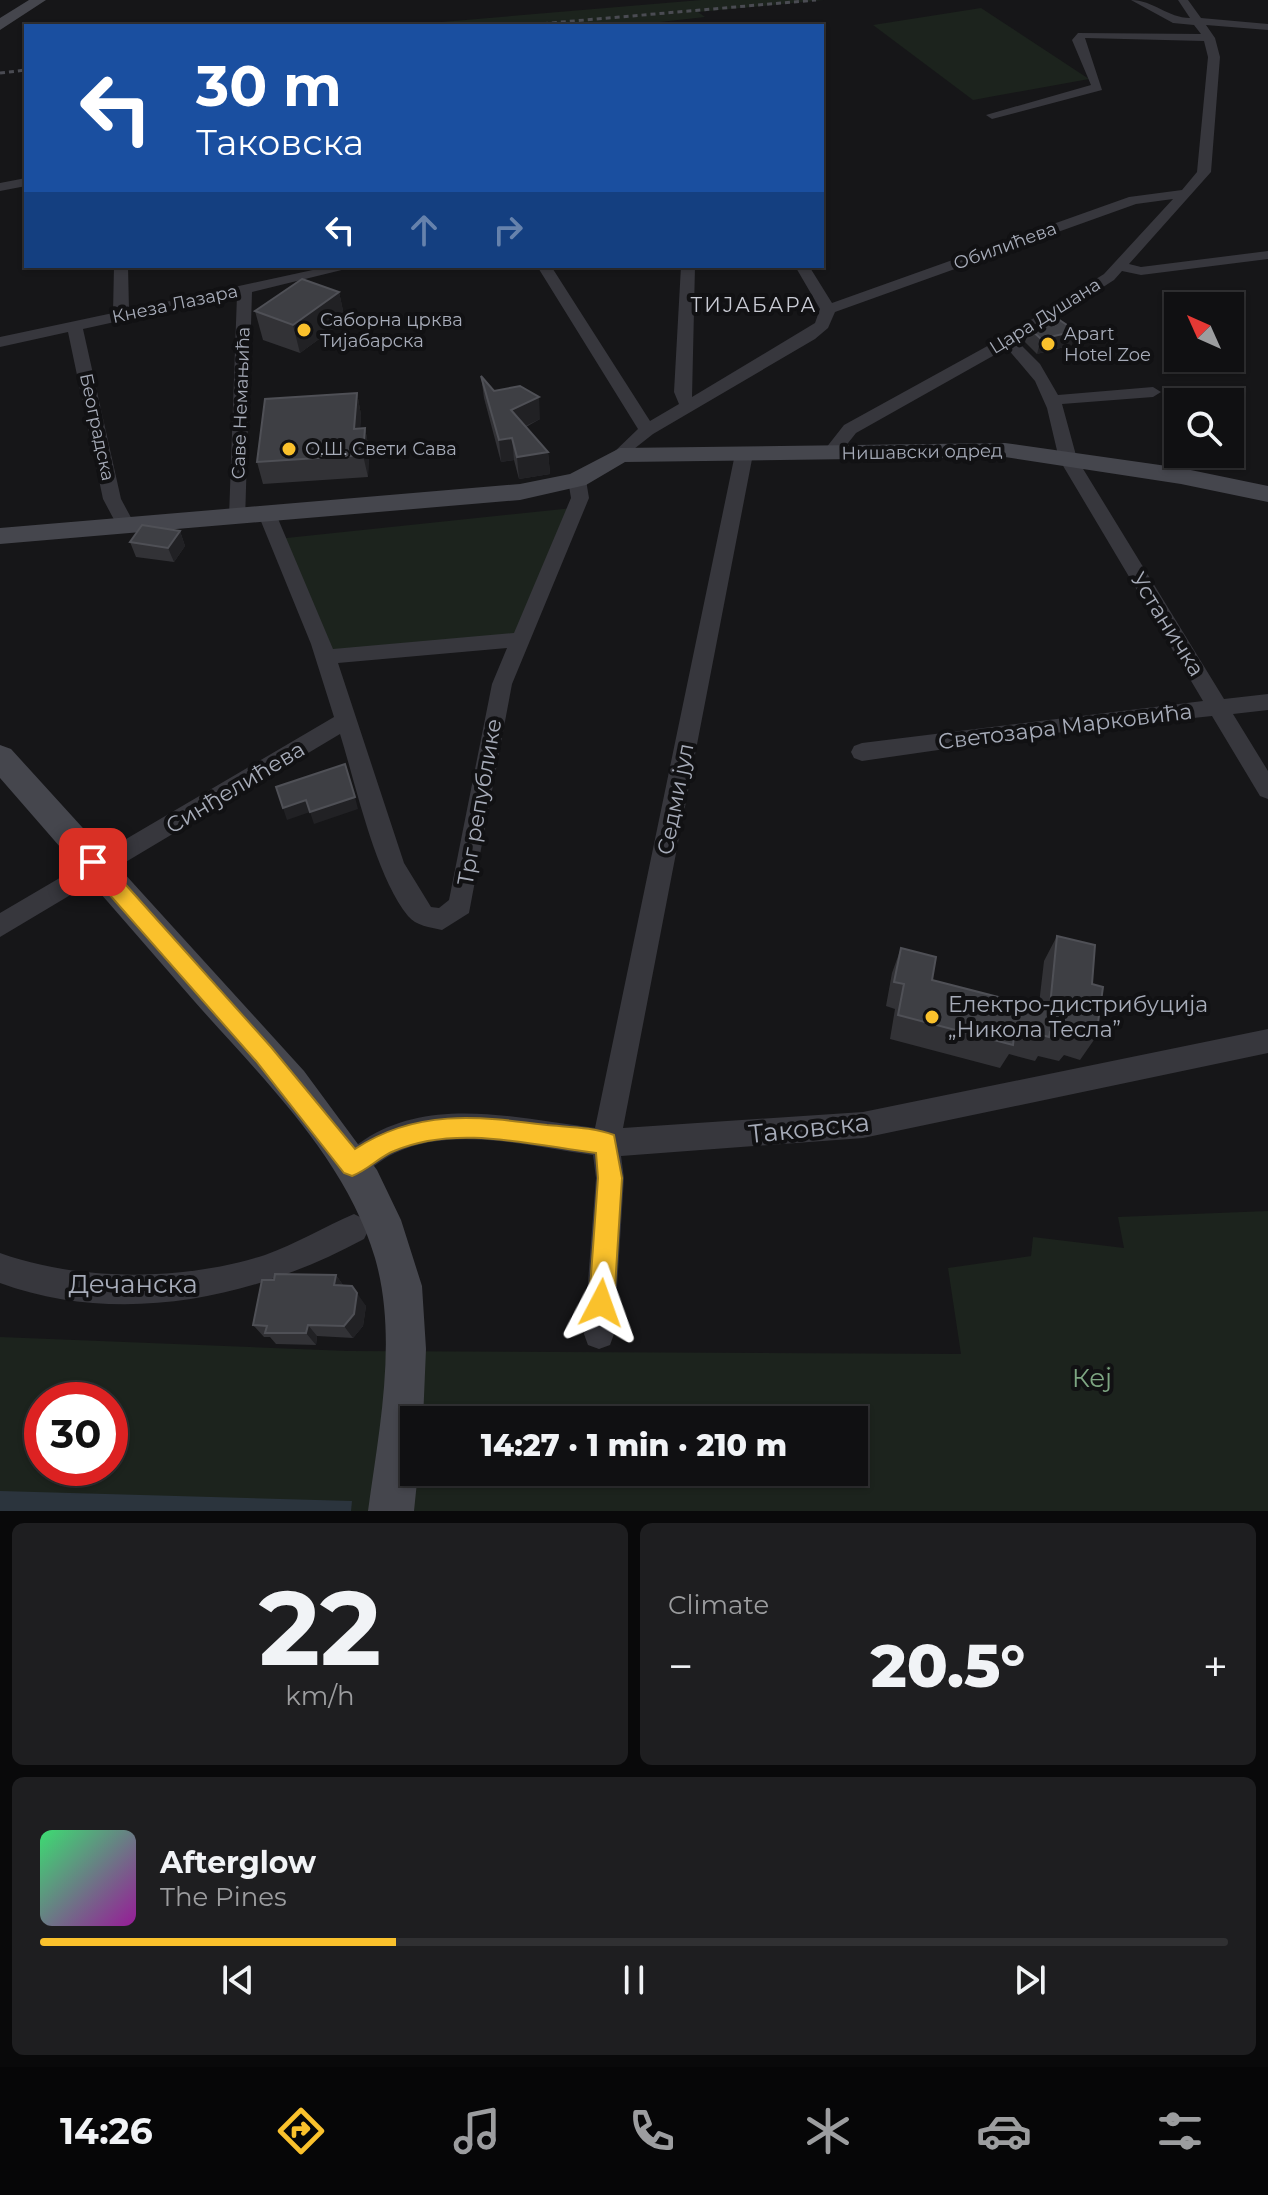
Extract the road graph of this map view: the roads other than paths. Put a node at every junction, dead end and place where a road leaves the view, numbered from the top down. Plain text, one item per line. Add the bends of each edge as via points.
1 (39, 0) edge
2 (1136, 0) edge
3 (1183, 0) edge
4 (1201, 4) dead end
5 (0, 25) edge
6 (1268, 27) edge
7 (1207, 28) junction
8 (992, 115) dead end
9 (24, 182) edge
10 (0, 187) edge
11 (1185, 194) junction
12 (1268, 255) edge
13 (1122, 267) junction
14 (121, 268) edge
15 (342, 268) edge
16 (545, 268) edge
17 (688, 268) edge
18 (803, 268) edge
19 (245, 289) junction
20 (828, 309) junction
21 (121, 316) junction
22 (75, 326) junction
23 (1008, 341) junction
24 (0, 342) edge
25 (1153, 392) dead end
26 (1055, 400) junction
27 (688, 406) junction
28 (647, 430) junction
29 (831, 453) junction
30 (744, 454) junction
31 (620, 455) junction
32 (1068, 459) junction
33 (577, 480) junction
34 (1268, 494) edge
35 (267, 514) junction
36 (238, 517) junction
37 (126, 525) junction
38 (0, 536) edge
39 (518, 640) junction
40 (325, 657) junction
41 (1268, 702) edge
42 (1219, 707) junction
43 (346, 720) junction
44 (862, 752) dead end
45 (0, 757) edge
46 (1268, 790) edge
47 (99, 868) junction
48 (0, 926) edge
49 (1268, 1041) edge
50 (606, 1143) junction
51 (352, 1165) junction
52 (354, 1229) dead end
53 (0, 1268) edge
54 (599, 1334) dead end
55 (391, 1511) edge

1 - 5 street
2 - 7 street via 1172,20
3 - 7 street
4 - 7 street
6 - 7 street
7 - 8 street via 1082,35 1078,40 1098,87
7 - 11 street, Цара Душана via 1214,57 1204,172
9 - 10 street
11 - 13 street, Цара Душана
11 - 20 street, Обилићева via 1134,200
12 - 13 street via 1141,271
13 - 23 street, Цара Душана
14 - 21 street
15 - 19 street, Кнеза Лазара
16 - 28 street
17 - 27 street via 682,392
18 - 20 street
19 - 21 street, Кнеза Лазара
19 - 36 street, Саве Немањића
20 - 27 street via 822,325 809,336
21 - 22 street, Кнеза Лазара
22 - 24 street, Кнеза Лазара
22 - 37 street, Београдска via 112,499
23 - 26 street via 1045,380
23 - 29 street, Цара Душана via 850,429
25 - 26 street
26 - 32 street, Устаничка
27 - 28 street
28 - 31 street
29 - 30 street, Нишавски одред
29 - 32 street, Нишавски одред via 985,450
30 - 31 street, Нишавски одред
30 - 50 street, Седми јул
31 - 33 street
32 - 34 street, Нишавски одред
32 - 42 street, Устаничка
33 - 35 street via 520,492
33 - 39 street, Трг републике via 580,498
35 - 36 street
35 - 40 street, Трг републике
36 - 37 street
37 - 38 street
39 - 40 street
39 - 43 street, Трг републике via 488,745 460,906 442,919 425,916 407,895
40 - 43 street, Трг републике
41 - 42 street, Светозара Марковића
42 - 44 street, Светозара Марковића
42 - 46 street, Устаничка
43 - 47 street, Синђелићева
45 - 47 street
47 - 48 street, Синђелићева
47 - 51 street via 264,1054
49 - 50 street, Таковска via 863,1125
50 - 51 street, Таковска via 469,1126 426,1129 386,1142
50 - 54 street, Седми јул via 610,1178
51 - 55 street via 396,1260 401,1292 403,1401
52 - 53 street, Дечанска via 311,1254 192,1288 60,1285

